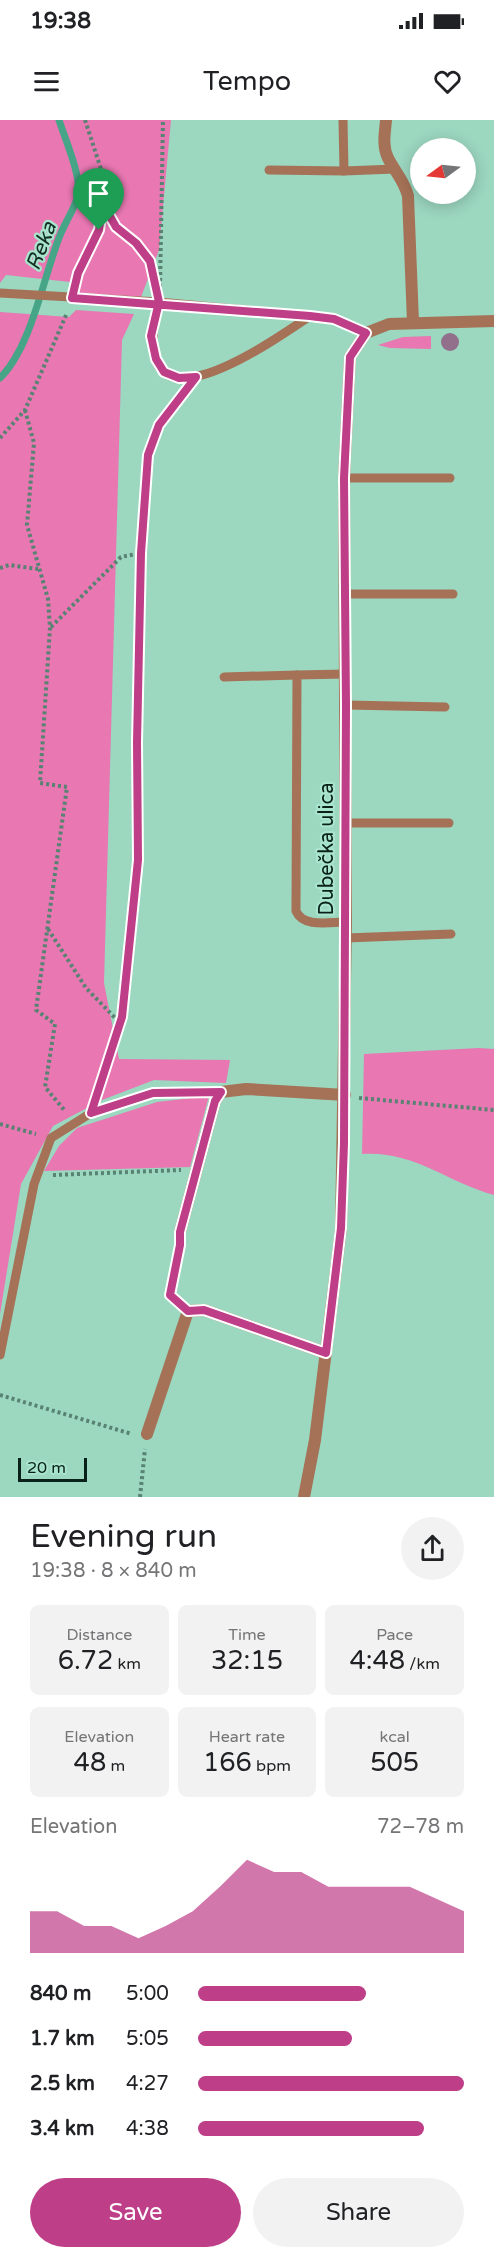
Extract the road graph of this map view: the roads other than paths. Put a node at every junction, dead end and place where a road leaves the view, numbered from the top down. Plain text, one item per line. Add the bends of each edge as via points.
1 (343, 120) edge
2 (386, 120) edge
3 (395, 169) junction
4 (269, 170) dead end
5 (344, 171) junction
6 (3, 293) edge
7 (159, 302) junction
8 (310, 316) junction
9 (494, 321) edge
10 (413, 322) junction
11 (366, 333) junction
12 (344, 478) junction
13 (450, 478) dead end
14 (346, 594) junction
15 (453, 594) dead end
16 (345, 674) junction
17 (297, 675) junction
18 (224, 677) dead end
19 (346, 705) junction
20 (445, 707) dead end
21 (449, 823) dead end
22 (346, 824) junction
23 (346, 922) junction
24 (451, 934) dead end
25 (345, 938) junction
26 (221, 1092) junction
27 (345, 1095) junction
28 (180, 1232) road end
29 (326, 1353) junction
30 (0, 1355) edge
31 (147, 1436) road end
32 (304, 1497) edge

1 - 5 lane
2 - 3 street via 384,146
3 - 5 lane
3 - 10 street via 404,180 408,196
4 - 5 lane
6 - 7 lane
7 - 8 lane
7 - 8 lane via 151,336 156,359 164,372 179,378 223,369 257,352
8 - 11 lane via 334,319
9 - 10 street
10 - 11 street via 389,324
11 - 12 street, Dubečka ulica via 350,357
12 - 13 lane
12 - 14 street, Dubečka ulica
14 - 15 lane
14 - 16 street, Dubečka ulica
16 - 17 lane
16 - 19 street, Dubečka ulica
17 - 18 lane
17 - 23 lane via 296,911 306,922
19 - 20 lane
19 - 22 street, Dubečka ulica
21 - 22 lane
22 - 23 street, Dubečka ulica
23 - 25 street, Dubečka ulica
24 - 25 lane
25 - 27 street, Dubečka ulica
26 - 27 street via 246,1089
26 - 28 street via 215,1101
26 - 30 lane via 153,1093 91,1113 51,1138 38,1175
27 - 29 street, Dubečka ulica via 341,1228
29 - 31 street via 204,1310 188,1311
29 - 32 street, Dubečka ulica

